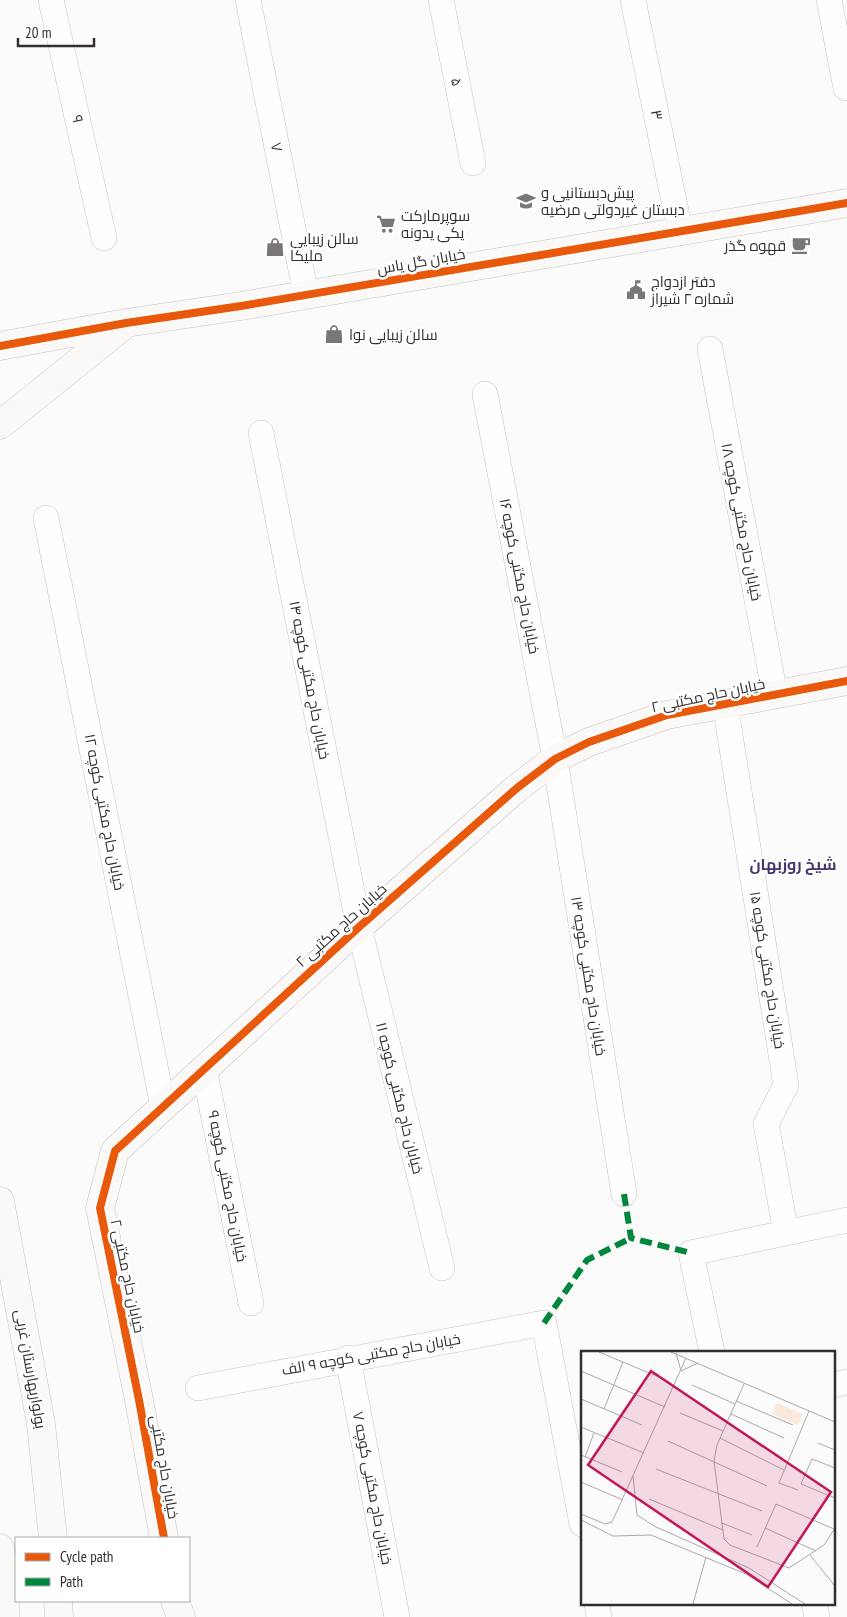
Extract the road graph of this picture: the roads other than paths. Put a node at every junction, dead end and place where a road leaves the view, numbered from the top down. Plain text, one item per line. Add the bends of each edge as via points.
1 (51, 0) edge
2 (248, 0) edge
3 (441, 0) edge
4 (633, 0) edge
5 (829, 0) edge
6 (846, 88) edge
7 (473, 163) dead end
8 (847, 202) edge
9 (680, 231) junction
10 (104, 238) dead end
11 (306, 295) junction
12 (126, 323) junction
13 (0, 346) edge
14 (710, 349) dead end
15 (485, 394) dead end
16 (0, 425) edge
17 (261, 433) dead end
18 (46, 518) dead end
19 (847, 681) edge
20 (774, 695) junction
21 (725, 704) junction
22 (555, 759) junction
23 (359, 927) junction
24 (204, 1068) junction
25 (163, 1106) junction
26 (624, 1194) dead end
27 (0, 1201) edge
28 (847, 1220) edge
29 (786, 1232) junction
30 (442, 1268) dead end
31 (251, 1304) dead end
32 (712, 1351) edge
33 (348, 1358) junction
34 (847, 1382) edge
35 (834, 1385) edge
36 (198, 1388) dead end
37 (139, 1400) joint
38 (581, 1519) edge
39 (53, 1537) edge
40 (164, 1537) edge
41 (0, 1548) edge
42 (58, 1602) edge
43 (175, 1602) edge
44 (597, 1604) edge
45 (814, 1604) edge
46 (5, 1617) edge
47 (59, 1617) edge
48 (181, 1617) edge
49 (397, 1617) edge
50 (599, 1617) edge
51 (817, 1617) edge

1 - 10 street, ۹
2 - 11 street, ۷
3 - 7 street, ۵
4 - 9 street, ۳
5 - 6 street
8 - 9 street, خیابان گل یاس
9 - 11 street, خیابان گل یاس
11 - 12 street, خیابان گل یاس
12 - 13 street, خیابان گل یاس
12 - 16 street
14 - 20 street, خیابان حاج مکتبی کوچه ۱۸
15 - 22 street, خیابان حاج مکتبی کوچه ۱۶
17 - 23 street, خیابان حاج مکتبی کوچه ۱۴
18 - 25 street, خیابان حاج مکتبی کوچه ۱۲
19 - 20 street, خیابان حاج مکتبی ۲
20 - 21 street, خیابان حاج مکتبی ۲
21 - 22 street, خیابان حاج مکتبی ۲ via 668,715 588,742
21 - 29 street, خیابان حاج مکتبی کوچه ۱۵ via 786,1085 766,1124
22 - 23 street, خیابان حاج مکتبی ۲ via 517,788
22 - 26 street, خیابان حاج مکتبی کوچه ۱۳
23 - 24 street, خیابان حاج مکتبی ۲
23 - 30 street, خیابان حاج مکتبی کوچه ۱۱
24 - 25 street, خیابان حاج مکتبی ۲
24 - 31 street, خیابان حاج مکتبی کوچه ۹
25 - 37 street, خیابان حاج مکتبی ۲ via 115,1151 100,1208
27 - 39 street, بولواربهارستان غربی via 41,1424
28 - 29 street
29 - 32 street via 691,1253
33 - 36 street, خیابان حاج مکتبی کوچه ۹ الف
33 - 38 street, خیابان حاج مکتبی کوچه ۹ الف via 544,1323
33 - 49 street, خیابان حاج مکتبی کوچه ۷
34 - 35 street
37 - 40 street, خیابان حاج مکتبی
41 - 46 street
42 - 47 street
43 - 48 street
44 - 50 street
45 - 51 street

